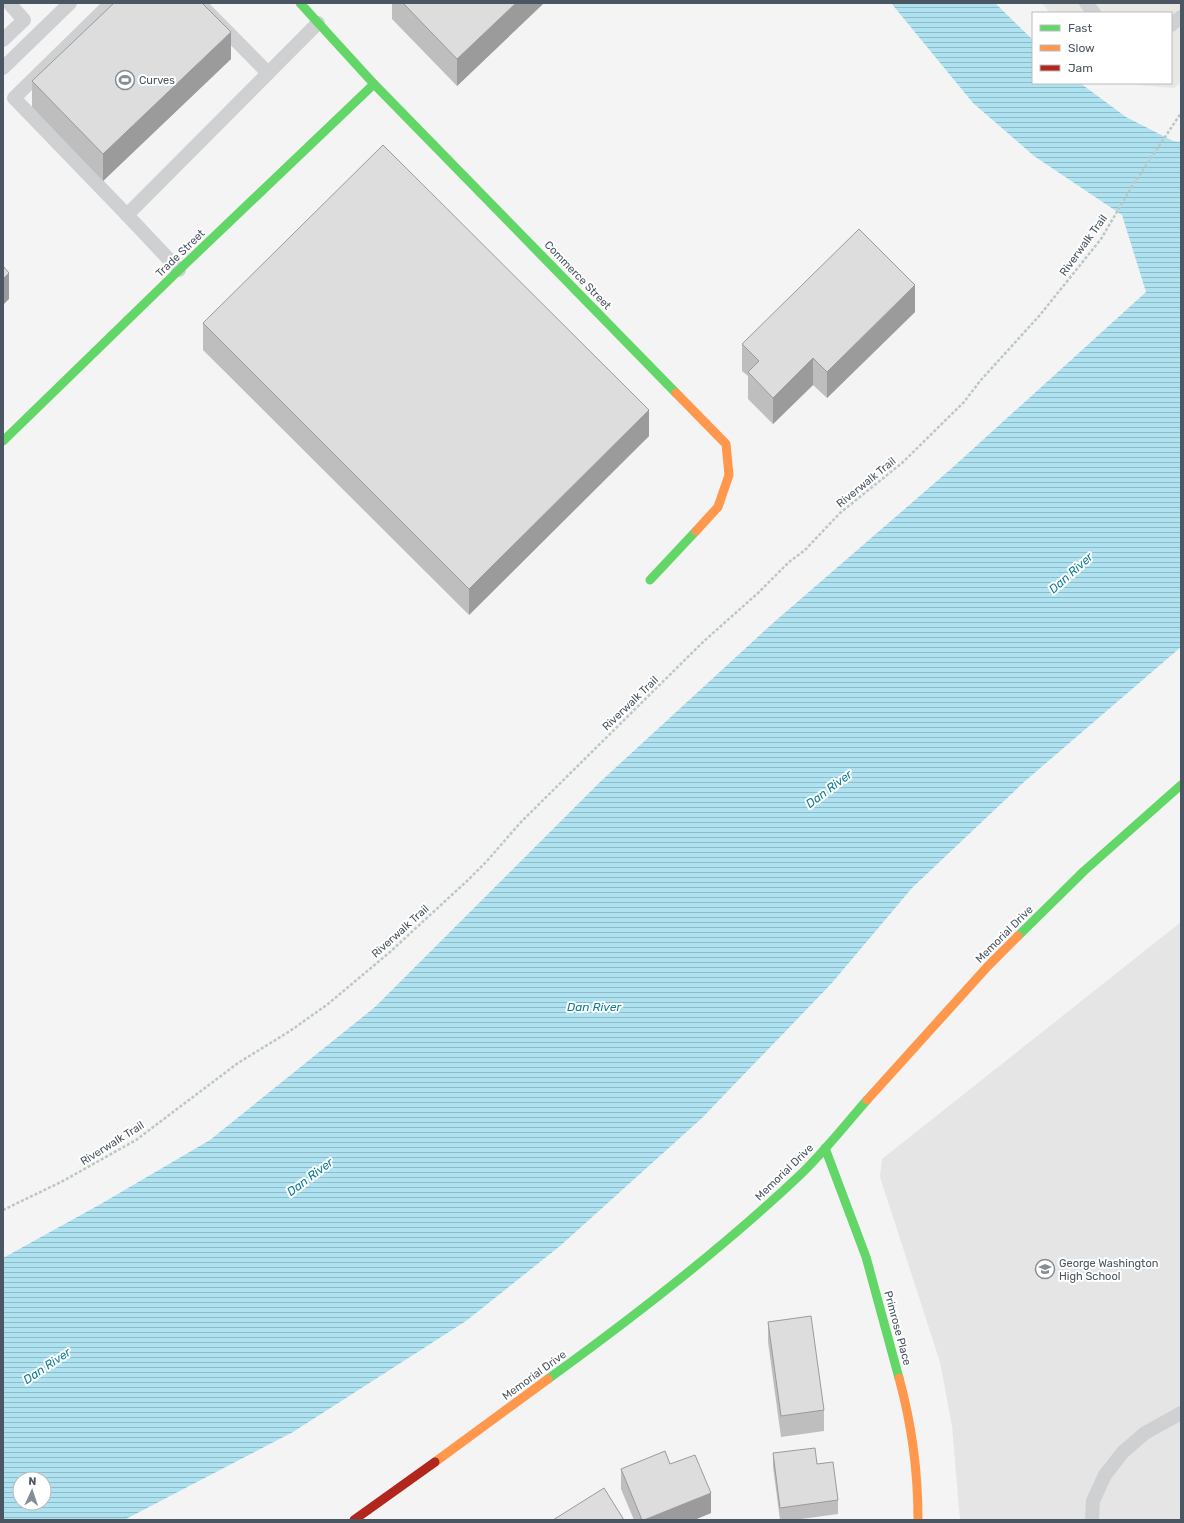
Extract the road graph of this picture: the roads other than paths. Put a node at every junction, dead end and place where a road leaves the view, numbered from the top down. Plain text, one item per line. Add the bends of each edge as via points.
1 (9, 3) edge
2 (70, 3) edge
3 (111, 3) edge
4 (199, 3) edge
5 (300, 3) edge
6 (1086, 3) edge
7 (1093, 12) edge
8 (1181, 17) edge
9 (318, 23) junction
10 (1172, 24) edge
11 (3, 40) edge
12 (3, 68) edge
13 (268, 73) junction
14 (374, 84) junction
15 (127, 215) junction
16 (179, 270) junction
17 (3, 441) edge
18 (650, 580) dead end
19 (1181, 785) edge
20 (825, 1148) junction
21 (1181, 1413) edge
22 (354, 1520) edge
23 (918, 1520) edge
24 (1092, 1520) edge

1 - 11 lane via 24,20
2 - 12 lane
3 - 15 lane via 14,98
4 - 13 lane
5 - 9 street, Commerce Street
6 - 7 lane
8 - 10 lane
9 - 13 lane
9 - 14 street, Commerce Street
13 - 15 lane
14 - 16 street, Trade Street
14 - 18 street, Commerce Street via 726,444 729,475 718,507
15 - 16 lane
16 - 17 street, Trade Street
19 - 20 street, Memorial Drive via 1084,871 988,966
20 - 22 street, Memorial Drive via 801,1174 736,1232 622,1325
20 - 23 street, Primrose Place via 866,1257 904,1395 914,1446
21 - 24 lane via 1145,1433 1123,1452 1105,1474 1093,1501

